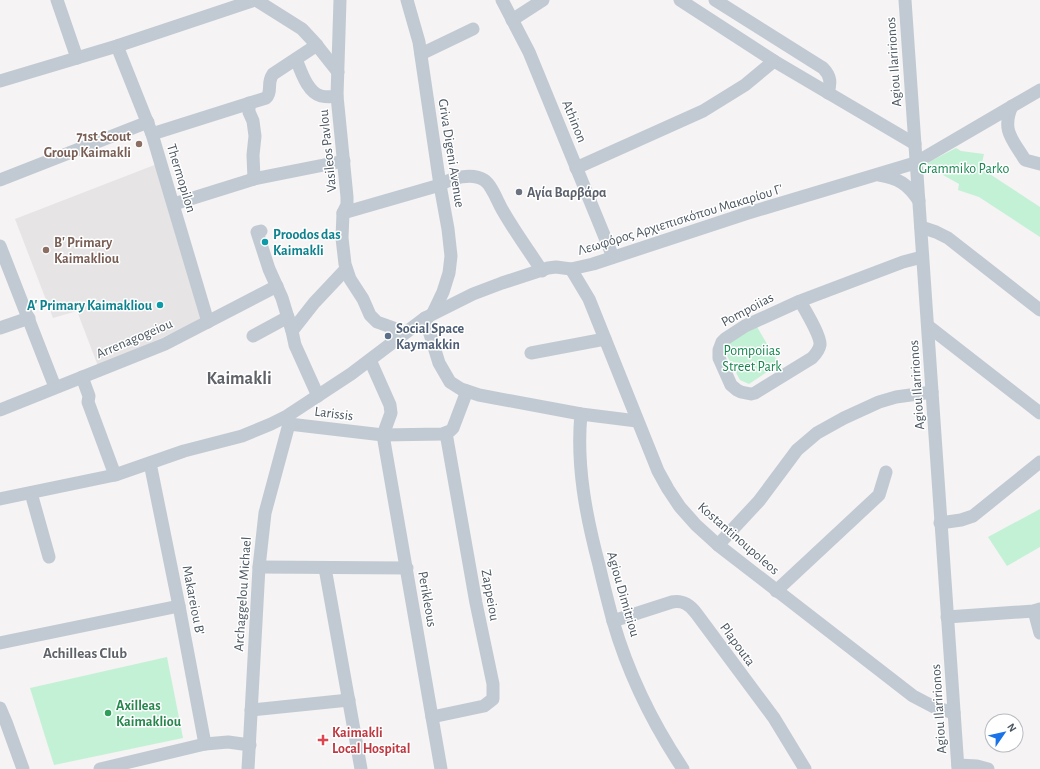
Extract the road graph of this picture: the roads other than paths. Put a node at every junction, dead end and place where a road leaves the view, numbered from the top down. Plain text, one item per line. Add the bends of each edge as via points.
1 (57, 0) edge
2 (256, 0) edge
3 (340, 0) edge
4 (400, 0) edge
5 (502, 0) edge
6 (543, 0) edge
7 (680, 0) edge
8 (715, 0) edge
9 (905, 0) edge
10 (409, 5) edge
11 (512, 20) junction
12 (754, 25) junction
13 (473, 29) dead end
14 (749, 44) junction
15 (317, 45) junction
16 (117, 46) junction
17 (421, 54) junction
18 (77, 58) junction
19 (296, 59) junction
20 (774, 61) junction
21 (338, 72) junction
22 (0, 81) edge
23 (1040, 90) edge
24 (828, 93) junction
25 (337, 96) junction
26 (249, 103) junction
27 (1012, 106) junction
28 (984, 123) junction
29 (150, 128) junction
30 (1009, 134) junction
31 (915, 144) junction
32 (344, 161) junction
33 (915, 163) junction
34 (1040, 164) edge
35 (576, 168) junction
36 (879, 175) junction
37 (254, 179) junction
38 (0, 180) edge
39 (440, 185) junction
40 (920, 203) junction
41 (174, 204) junction
42 (343, 212) junction
43 (921, 227) junction
44 (261, 231) dead end
45 (0, 246) edge
46 (613, 257) junction
47 (922, 257) junction
48 (346, 269) junction
49 (571, 269) junction
50 (542, 271) junction
51 (277, 286) junction
52 (800, 301) junction
53 (1040, 310) edge
54 (429, 316) junction
55 (288, 317) junction
56 (29, 318) junction
57 (208, 322) junction
58 (928, 326) junction
59 (0, 328) edge
60 (292, 330) junction
61 (405, 332) junction
62 (253, 336) dead end
63 (605, 339) junction
64 (532, 353) dead end
65 (370, 360) junction
66 (82, 377) junction
67 (55, 387) junction
68 (467, 391) junction
69 (932, 392) junction
70 (318, 396) junction
71 (0, 410) edge
72 (1040, 413) edge
73 (580, 414) junction
74 (288, 420) junction
75 (637, 421) junction
76 (446, 433) junction
77 (383, 435) junction
78 (1040, 462) edge
79 (150, 463) junction
80 (886, 472) dead end
81 (115, 475) junction
82 (30, 493) junction
83 (0, 500) edge
84 (940, 523) junction
85 (718, 545) junction
86 (49, 557) dead end
87 (259, 567) junction
88 (325, 568) junction
89 (406, 568) junction
90 (776, 591) junction
91 (179, 606) junction
92 (1037, 610) edge
93 (947, 617) junction
94 (613, 621) junction
95 (1040, 633) edge
96 (0, 642) edge
97 (349, 700) junction
98 (0, 708) edge
99 (252, 710) junction
100 (954, 713) junction
101 (432, 717) junction
102 (3, 723) edge
103 (205, 744) junction
104 (250, 745) junction
105 (958, 767) edge
106 (23, 769) edge
107 (100, 769) edge
108 (248, 769) edge
109 (361, 769) edge
110 (441, 769) edge
111 (683, 769) edge
112 (805, 769) edge
113 (988, 769) edge

1 - 18 street
2 - 15 street via 302,29
2 - 16 street
3 - 21 street, Vasileos Pavlou
4 - 10 street, Griva Digeni Avenue
5 - 11 street, Athinon
6 - 11 street
7 - 14 street
8 - 12 street
9 - 31 street, Agiou Ilaririonos
10 - 17 street, Griva Digeni Avenue
11 - 35 street, Athinon via 529,52
12 - 14 street
12 - 24 street via 823,68 830,81
13 - 17 street
14 - 20 street
15 - 19 street
15 - 21 street
16 - 18 street
16 - 29 street, Thermopilon
17 - 39 street, Griva Digeni Avenue
18 - 22 street
19 - 25 street via 312,91 323,97
19 - 26 street via 269,79 269,96
20 - 24 street
20 - 35 street via 745,85 702,111
21 - 25 street, Vasileos Pavlou
23 - 27 street, Λεωφόρος Αρχιεπισκόπου Μακαρίου Γ'
24 - 31 street
25 - 32 street, Vasileos Pavlou
26 - 29 street
26 - 37 street via 255,136
27 - 28 street, Λεωφόρος Αρχιεπισκόπου Μακαρίου Γ'
27 - 30 street via 1007,124
28 - 30 street via 996,125
28 - 33 street, Λεωφόρος Αρχιεπισκόπου Μακαρίου Γ'
29 - 38 street
29 - 41 street, Thermopilon
30 - 34 street via 1026,160
31 - 33 street, Agiou Ilaririonos
32 - 37 street
32 - 42 street, Vasileos Pavlou via 347,205
33 - 36 street, Λεωφόρος Αρχιεπισκόπου Μακαρίου Γ'
33 - 40 street, Agiou Ilaririonos
35 - 46 street, Athinon
36 - 40 street via 900,181 910,189
36 - 46 street, Λεωφόρος Αρχιεπισκόπου Μακαρίου Γ' via 745,214
37 - 41 street
39 - 42 street
39 - 50 street via 458,177 476,177 486,181
39 - 54 street, Griva Digeni Avenue via 451,256 443,292
40 - 43 street, Agiou Ilaririonos
41 - 57 street, Thermopilon
42 - 48 street, Vasileos Pavlou via 342,238
43 - 47 street, Agiou Ilaririonos
43 - 53 street via 948,238
44 - 51 street via 257,232
45 - 56 street
46 - 49 street, Λεωφόρος Αρχιεπισκόπου Μακαρίου Γ'
47 - 52 street, Pompoiias
47 - 58 street, Agiou Ilaririonos
48 - 60 street via 314,302
48 - 61 street, Vasileos Pavlou via 373,319
49 - 50 street, Λεωφόρος Αρχιεπισκόπου Μακαρίου Γ' via 556,267
49 - 63 street, Kostantinoupoleos via 589,300
50 - 54 street, Λεωφόρος Αρχιεπισκόπου Μακαρίου Γ' via 473,294
51 - 55 street
51 - 57 street, Arrenagogeiou
52 - 52 street, Pompoiias via 819,338 820,347 816,353 755,393 746,394 737,390 731,384 720,362 722,342 745,326
54 - 61 street, Λεωφόρος Αρχιεπισκόπου Μακαρίου Γ'
54 - 68 street via 438,363 454,386
55 - 60 street
55 - 62 street
56 - 59 street
56 - 67 street
57 - 66 street, Arrenagogeiou via 165,344
58 - 69 street, Agiou Ilaririonos
58 - 72 street
60 - 70 street via 295,345
61 - 65 street, Λεωφόρος Αρχιεπισκόπου Μακαρίου Γ'
63 - 64 street
63 - 75 street, Kostantinoupoleos
65 - 70 street, Λεωφόρος Αρχιεπισκόπου Μακαρίου Γ'
65 - 77 street via 390,405 391,412
66 - 67 street, Arrenagogeiou
66 - 81 street via 89,396 88,402
67 - 71 street, Arrenagogeiou
68 - 73 street
68 - 76 street via 453,428
69 - 84 street, Agiou Ilaririonos
69 - 85 street via 879,402 817,433 797,450 752,509
70 - 74 street, Λεωφόρος Αρχιεπισκόπου Μακαρίου Γ'
73 - 75 street
73 - 94 street, Agiou Dimitriou via 584,495
74 - 77 street, Larissis
74 - 79 street, Λεωφόρος Αρχιεπισκόπου Μακαρίου Γ'
74 - 87 street, Archaggelou Michael via 265,513
75 - 85 street, Kostantinoupoleos via 668,489 688,516
76 - 77 street, Larissis
76 - 101 street, Zappeiou via 493,684 493,699 484,706
77 - 89 street, Perikleous
78 - 84 street via 973,516
79 - 81 street, Λεωφόρος Αρχιεπισκόπου Μακαρίου Γ'
79 - 91 street, Makareiou B'
80 - 90 street via 879,495
81 - 82 street, Λεωφόρος Αρχιεπισκόπου Μακαρίου Γ'
82 - 83 street, Λεωφόρος Αρχιεπισκόπου Μακαρίου Γ'
82 - 86 street
84 - 93 street, Agiou Ilaririonos
85 - 90 street, Kostantinoupoleos
87 - 88 street
87 - 99 street, Archaggelou Michael
88 - 89 street
88 - 97 street
89 - 101 street, Perikleous
90 - 100 street, Kostantinoupoleos via 916,698
91 - 96 street
91 - 103 street, Makareiou B'
92 - 93 street
92 - 95 street
93 - 100 street, Agiou Ilaririonos
94 - 111 street, Agiou Dimitriou via 639,689 658,728
94 - 112 street, Plapouta via 672,602 682,601 690,606 774,718
97 - 99 street
97 - 109 street
98 - 102 street
99 - 104 street, Archaggelou Michael
100 - 105 street, Agiou Ilaririonos
101 - 110 street, Perikleous
102 - 106 street
103 - 104 street via 228,742
103 - 107 street
104 - 108 street, Archaggelou Michael
105 - 113 street via 977,766

